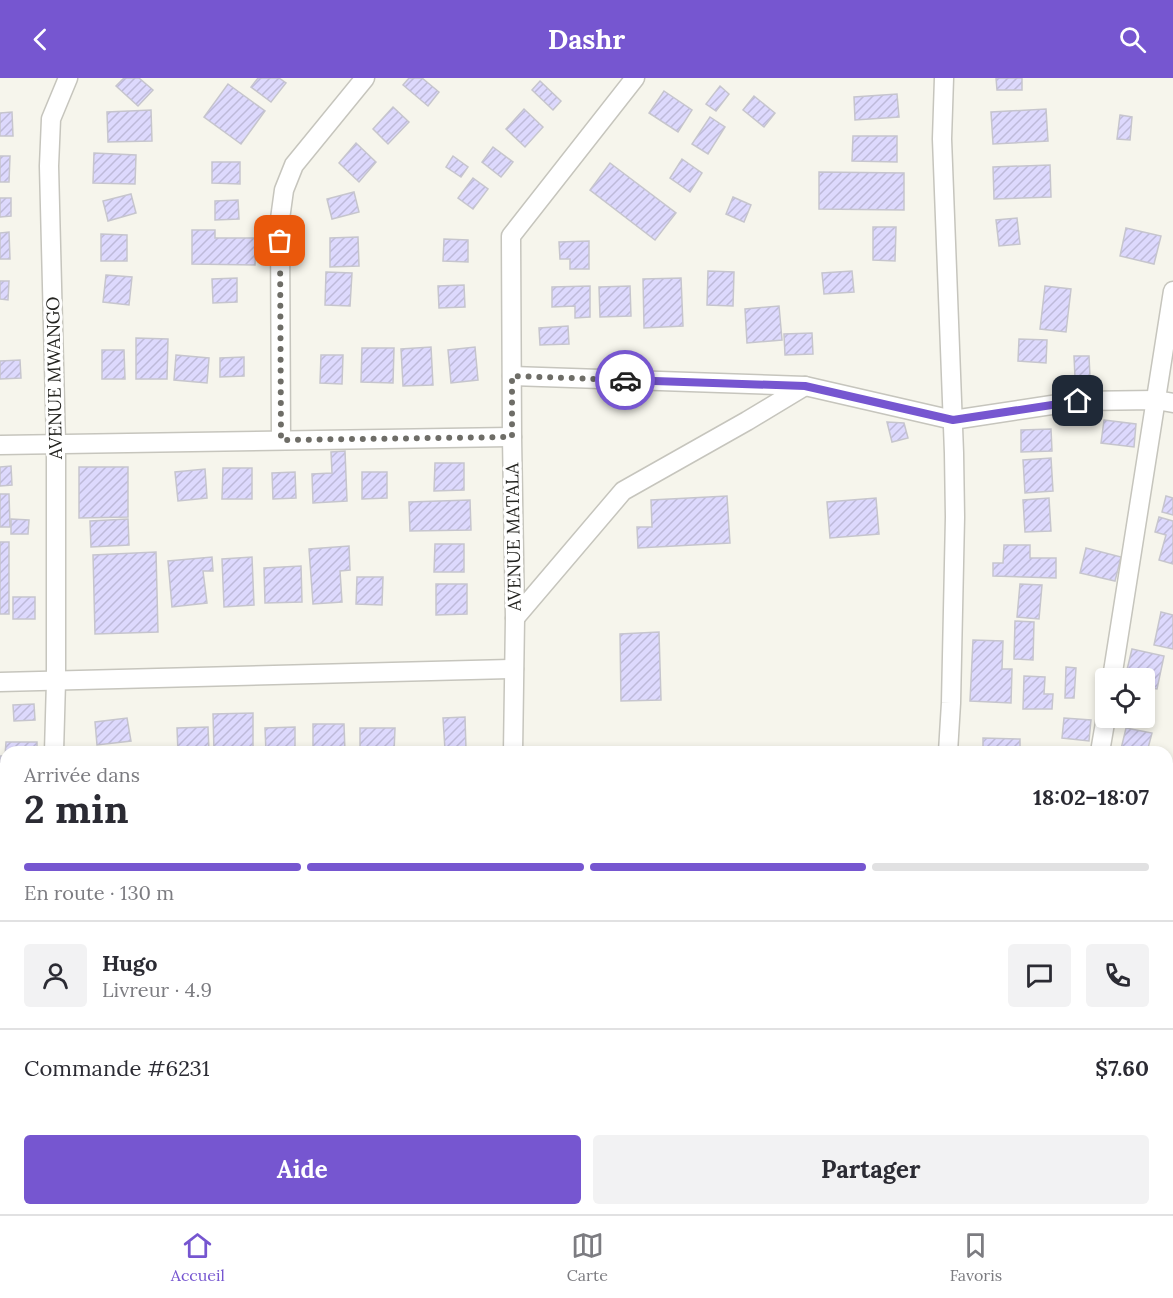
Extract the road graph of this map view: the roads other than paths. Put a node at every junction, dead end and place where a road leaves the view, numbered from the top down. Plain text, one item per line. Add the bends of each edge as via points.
1 (68, 78) edge
2 (365, 78) edge
3 (635, 78) edge
4 (944, 78) edge
5 (1173, 291) edge
6 (512, 376) junction
7 (805, 386) junction
8 (1165, 401) edge
9 (953, 420) junction
10 (512, 437) junction
11 (281, 440) junction
12 (56, 445) junction
13 (0, 446) edge
14 (515, 618) junction
15 (1114, 668) edge
16 (514, 669) junction
17 (56, 681) junction
18 (0, 682) edge
19 (1104, 728) edge
20 (54, 746) edge
21 (513, 746) edge
22 (948, 746) edge
23 (1101, 746) edge

1 - 12 street, AVENUE MWANGO via 51,119 49,166
2 - 11 street via 294,165 284,190 280,219
3 - 6 street, AVENUE MATALA via 512,236
4 - 9 street via 942,139
5 - 8 street
6 - 7 street
6 - 10 street, AVENUE MATALA
7 - 9 street
7 - 14 street via 623,491
8 - 9 street via 1078,401
8 - 15 street
9 - 22 street via 955,517
10 - 11 street
10 - 14 street, AVENUE MATALA
11 - 12 street
12 - 13 street
12 - 17 street, AVENUE MWANGO
14 - 16 street, AVENUE MATALA
16 - 17 street
16 - 21 street, AVENUE MATALA
17 - 18 street
17 - 20 street, AVENUE MWANGO
19 - 23 street

